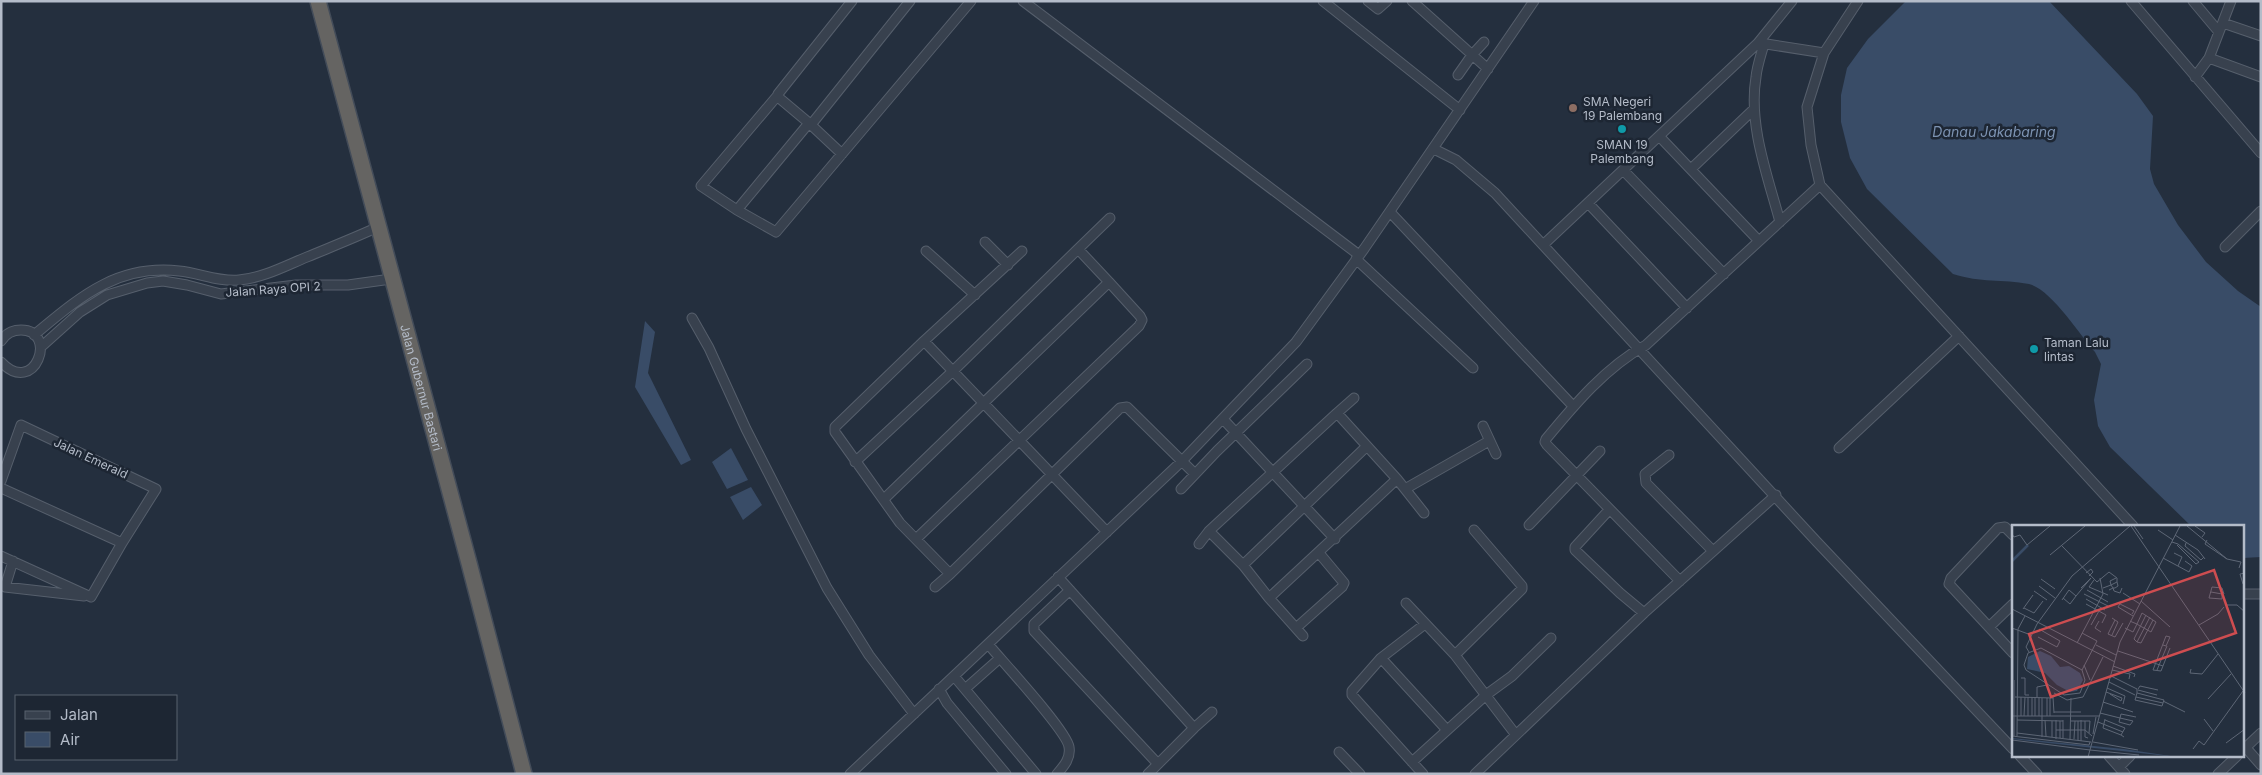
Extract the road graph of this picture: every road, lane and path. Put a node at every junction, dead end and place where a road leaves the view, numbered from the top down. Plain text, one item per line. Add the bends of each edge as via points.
1 (318, 1) edge
2 (852, 1) edge
3 (910, 1) edge
4 (971, 1) edge
5 (1023, 1) edge
6 (1323, 1) edge
7 (1368, 1) edge
8 (1387, 1) edge
9 (1412, 1) edge
10 (1792, 1) edge
11 (1858, 1) edge
12 (2131, 1) edge
13 (2193, 1) edge
14 (2231, 1) edge
15 (1530, 3) edge
16 (2223, 23) junction
17 (2219, 32) junction
18 (2261, 36) edge
19 (1484, 42) dead end
20 (1761, 43) junction
21 (1824, 53) junction
22 (1472, 55) junction
23 (2209, 58) junction
24 (1488, 69) junction
25 (2249, 73) junction
26 (1458, 75) dead end
27 (2195, 77) junction
28 (2261, 77) edge
29 (2261, 86) edge
30 (778, 96) junction
31 (1754, 109) junction
32 (1460, 110) junction
33 (809, 124) junction
34 (1658, 136) junction
35 (1434, 149) junction
36 (2259, 150) edge
37 (842, 154) junction
38 (1690, 169) junction
39 (1623, 170) junction
40 (1820, 185) junction
41 (1588, 203) junction
42 (737, 210) junction
43 (2261, 210) edge
44 (1390, 212) junction
45 (1110, 218) dead end
46 (1780, 222) junction
47 (378, 228) junction
48 (1759, 241) junction
49 (985, 242) dead end
50 (1543, 245) junction
51 (2225, 247) dead end
52 (1078, 249) junction
53 (926, 251) dead end
54 (1022, 252) dead end
55 (1358, 257) junction
56 (1008, 265) junction
57 (1724, 274) junction
58 (391, 279) junction
59 (1109, 282) junction
60 (975, 295) junction
61 (1686, 308) junction
62 (692, 318) dead end
63 (34, 335) junction
64 (1959, 336) junction
65 (1, 341) edge
66 (924, 341) junction
67 (41, 347) junction
68 (1640, 349) junction
69 (1, 362) edge
70 (1307, 364) dead end
71 (1473, 368) dead end
72 (953, 371) junction
73 (1354, 398) dead end
74 (984, 403) junction
75 (1573, 406) junction
76 (1337, 413) junction
77 (1223, 419) junction
78 (1483, 426) dead end
79 (1237, 434) junction
80 (1205, 438) junction
81 (1018, 440) junction
82 (1489, 441) junction
83 (1367, 446) junction
84 (1839, 448) dead end
85 (1217, 451) junction
86 (1600, 451) dead end
87 (1496, 454) dead end
88 (1669, 455) dead end
89 (1182, 461) junction
90 (856, 462) junction
91 (1272, 472) junction
92 (1052, 474) junction
93 (1194, 474) junction
94 (1577, 476) junction
95 (1397, 479) junction
96 (1, 480) edge
97 (1, 488) edge
98 (1181, 489) dead end
99 (1405, 490) junction
100 (1776, 495) junction
101 (884, 499) junction
102 (1305, 507) junction
103 (1609, 510) junction
104 (1424, 513) dead end
105 (1529, 525) dead end
106 (2133, 525) edge
107 (1474, 530) dead end
108 (1209, 531) junction
109 (1107, 532) junction
110 (2012, 534) edge
111 (916, 539) junction
112 (1334, 539) junction
113 (122, 542) junction
114 (1199, 544) dead end
115 (1713, 551) junction
116 (1320, 553) junction
117 (1, 556) edge
118 (13, 561) junction
119 (1243, 565) junction
120 (950, 574) junction
121 (1058, 577) junction
122 (1680, 581) junction
123 (936, 587) dead end
124 (1070, 590) junction
125 (2244, 594) edge
126 (2261, 594) edge
127 (91, 597) junction
128 (1268, 598) junction
129 (1406, 603) dead end
130 (2012, 605) edge
131 (1644, 613) junction
132 (1425, 624) junction
133 (1989, 627) junction
134 (1296, 628) junction
135 (1303, 636) dead end
136 (1551, 638) dead end
137 (988, 644) junction
138 (2012, 652) edge
139 (1455, 655) junction
140 (1000, 658) junction
141 (1380, 658) junction
142 (954, 676) junction
143 (939, 688) junction
144 (965, 689) junction
145 (1486, 695) junction
146 (1212, 712) dead end
147 (914, 714) junction
148 (1194, 728) junction
149 (1447, 730) junction
150 (2261, 733) edge
151 (1516, 735) junction
152 (2012, 748) edge
153 (2244, 749) edge
154 (1339, 752) dead end
155 (2022, 758) edge
156 (2111, 758) edge
157 (2129, 758) edge
158 (2235, 758) edge
159 (1412, 762) junction
160 (1158, 764) junction
161 (2261, 765) edge
162 (1483, 766) junction
163 (2122, 770) edge
164 (524, 774) edge
165 (850, 774) edge
166 (1006, 774) edge
167 (1036, 774) edge
168 (1057, 774) edge
169 (1148, 774) edge
170 (1360, 774) edge
171 (1423, 774) edge
172 (1475, 774) edge
173 (1490, 774) edge
174 (2037, 774) edge
175 (2218, 774) edge

1 - 47 highway, Jalan Gubernur Bastari
2 - 30 street
3 - 33 street
4 - 37 street
5 - 55 street
6 - 32 street
7 - 8 street via 1378,9
9 - 22 street
10 - 20 street
11 - 21 street
12 - 27 street
13 - 17 street
14 - 16 street
15 - 24 street
16 - 17 street
16 - 18 street
17 - 23 street
19 - 22 street
20 - 21 street
20 - 31 street
20 - 34 street
21 - 40 street via 1807,107
22 - 24 street
22 - 26 street
23 - 25 street
23 - 27 street
24 - 32 street
25 - 28 street
25 - 29 street
27 - 36 street
30 - 33 street
30 - 42 street via 702,186
31 - 38 street
31 - 46 street
32 - 35 street
33 - 37 street
33 - 42 street
34 - 38 street
34 - 39 street
35 - 44 street
35 - 50 street via 1475,175
37 - 42 street via 776,232
38 - 48 street
39 - 41 street
39 - 57 street
40 - 46 street
40 - 64 street
41 - 50 street
41 - 61 street
43 - 51 street
44 - 55 street
44 - 75 street
45 - 52 street
46 - 48 street
47 - 58 highway, Jalan Gubernur Bastari
47 - 63 street, Jalan Raya OPI 2 via 268,274 241,280 223,281 159,269 122,276 81,296
48 - 57 street
49 - 56 street
50 - 68 street
52 - 59 street
52 - 72 street
53 - 60 street
54 - 56 street
55 - 71 street
55 - 77 street via 1300,336
56 - 60 street
57 - 61 street
58 - 67 street, Jalan Raya OPI 2 via 221,294 164,281 146,283 107,295 80,312
58 - 164 highway, Jalan Gubernur Bastari
59 - 74 street
59 - 81 street via 1140,316 1139,326
60 - 66 street
61 - 68 street
62 - 147 street via 827,588 869,655
63 - 65 street via 25,330 14,330
63 - 67 street
64 - 84 street
64 - 106 street
66 - 72 street
66 - 90 street via 835,427 835,432
67 - 69 street, Jalan Raya OPI 2 via 40,358 26,371 16,372
68 - 75 street via 1629,354
68 - 100 street
70 - 79 street
72 - 74 street
72 - 90 street
73 - 76 street
74 - 81 street
74 - 101 street
75 - 94 street via 1545,442
76 - 83 street
76 - 91 street
77 - 79 street
77 - 80 street
78 - 82 street
79 - 85 street
79 - 91 street
80 - 85 street
80 - 89 street
81 - 92 street
81 - 111 street
82 - 87 street
82 - 99 street
83 - 95 street
83 - 102 street
85 - 93 street
86 - 94 street
88 - 115 street via 1646,474 1646,483
89 - 92 street via 1124,406
89 - 93 street
89 - 109 street
90 - 101 street
91 - 102 street
91 - 108 street
92 - 109 street
92 - 120 street
93 - 98 street
94 - 103 street
94 - 105 street
95 - 99 street
95 - 112 street
96 - 113 street, Jalan Emerald via 21,425 156,489
97 - 113 street
99 - 104 street
100 - 115 street
100 - 152 street
101 - 111 street
102 - 112 street
102 - 119 street
103 - 122 street
103 - 131 street via 1575,550
107 - 139 street via 1522,589
108 - 114 street
108 - 119 street
109 - 121 street
110 - 133 street via 2004,527 1998,528 1949,581 1950,587
111 - 120 street
112 - 116 street
113 - 127 street, Jalan Emerald
115 - 122 street
116 - 128 street
116 - 134 street via 1344,583
117 - 118 street
118 - 127 street
118 - 127 street via 5,587
119 - 128 street
120 - 123 street
121 - 124 street
121 - 137 street
122 - 131 street
124 - 148 street
124 - 160 street via 1034,624 1034,631
125 - 126 street
128 - 134 street
129 - 132 street
130 - 133 street
131 - 151 street
132 - 139 street
132 - 141 street
133 - 138 street
134 - 135 street
136 - 145 street via 1512,676
137 - 140 street
137 - 142 street
139 - 145 street
140 - 144 street
140 - 168 street via 1058,726 1069,745 1068,760
141 - 149 street
141 - 159 street via 1353,688 1352,695
142 - 143 street
142 - 144 street
143 - 147 street
143 - 166 street via 947,704
144 - 167 street
145 - 149 street
145 - 151 street
146 - 148 street
147 - 165 street
148 - 160 street
149 - 159 street
150 - 153 street
151 - 162 street
153 - 161 street
154 - 170 street
155 - 174 street
156 - 163 street
157 - 163 street
158 - 175 street
159 - 171 street
160 - 169 street
162 - 172 street
162 - 173 street

